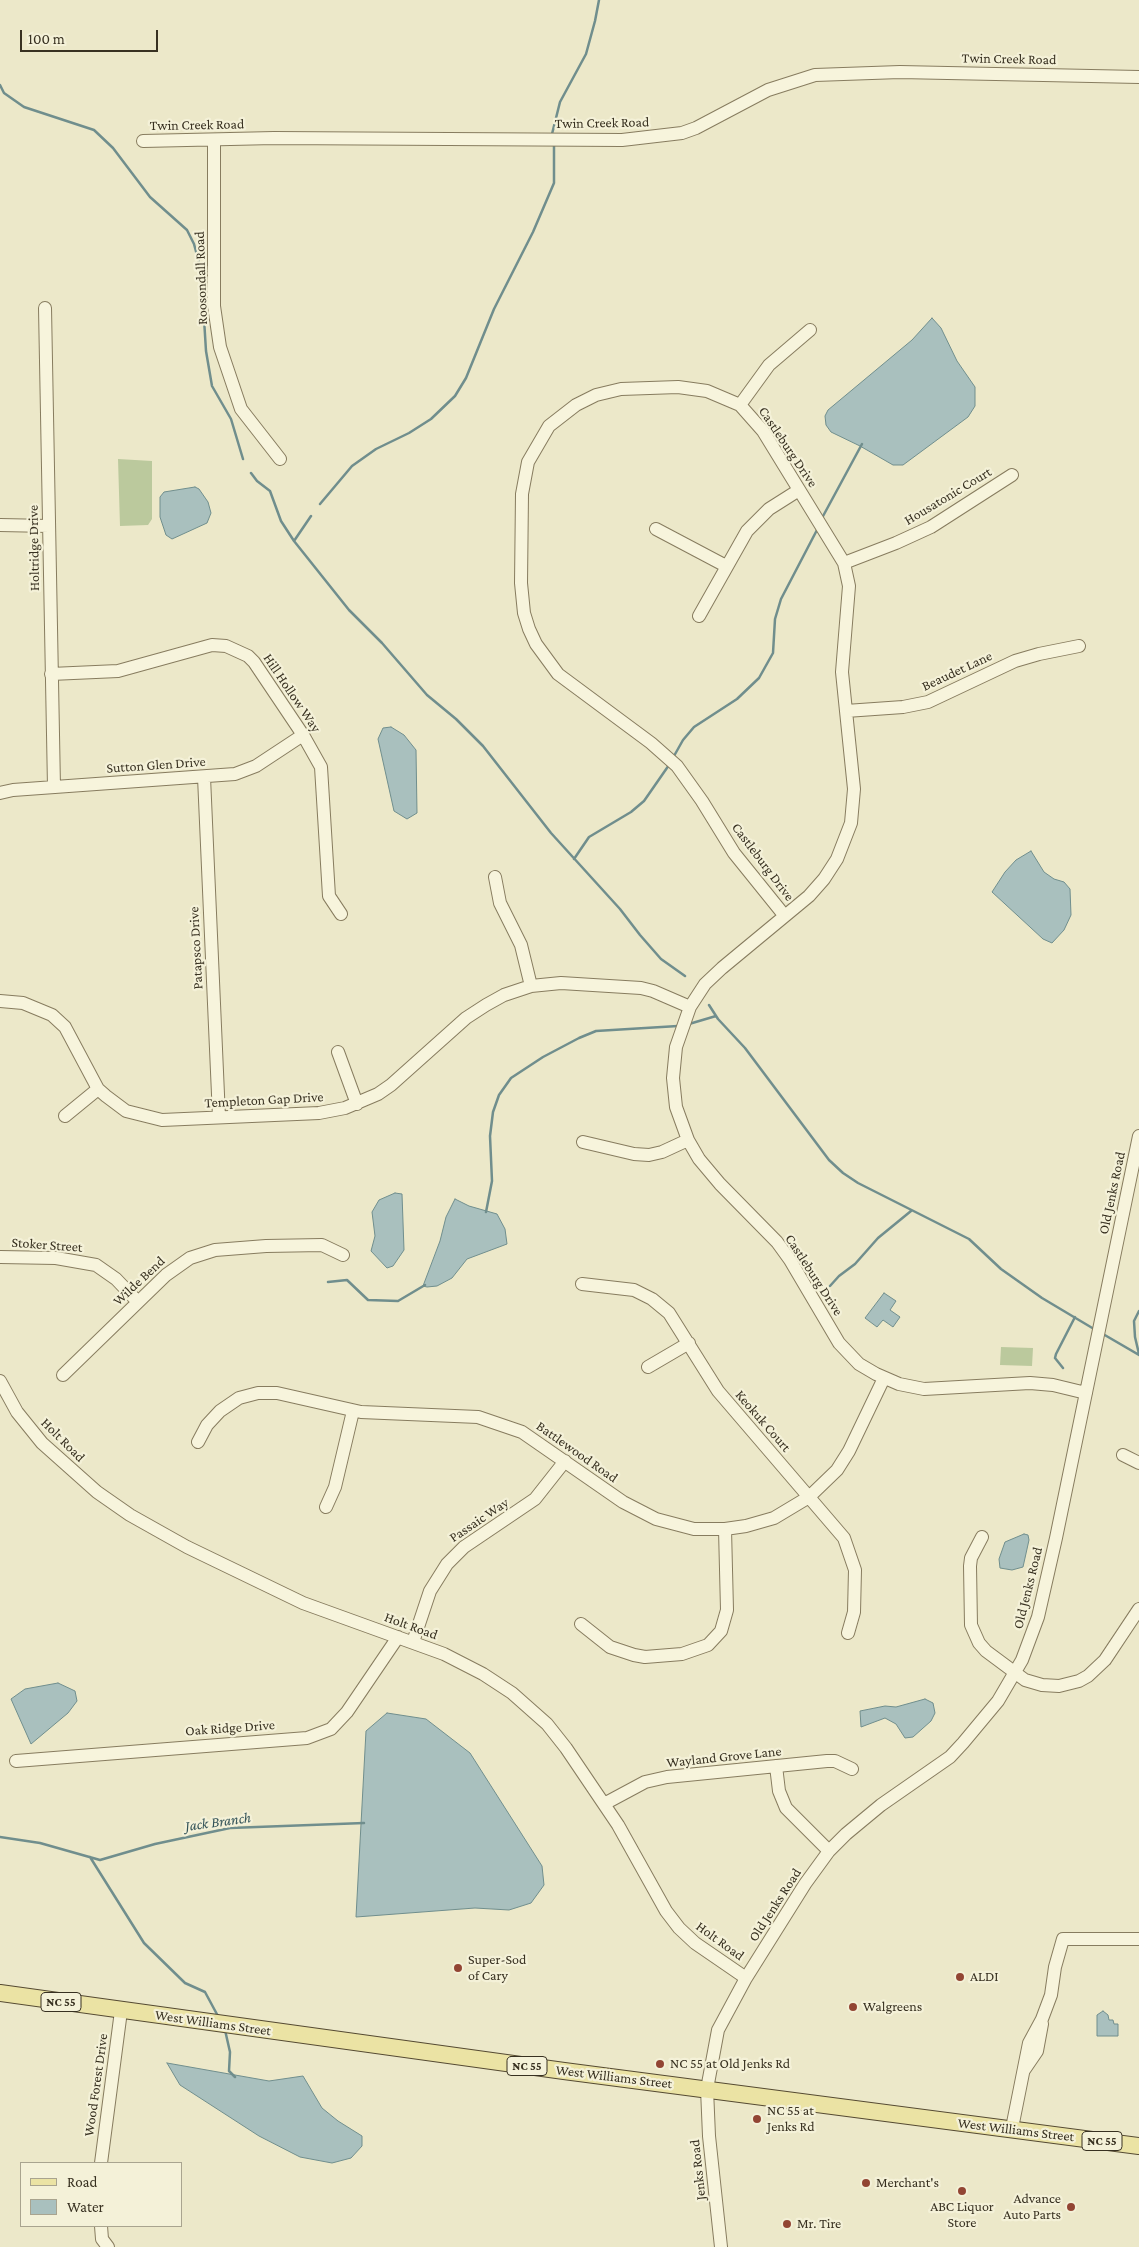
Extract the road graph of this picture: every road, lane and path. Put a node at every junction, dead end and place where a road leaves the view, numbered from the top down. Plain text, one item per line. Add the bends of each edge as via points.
1 (1139, 77) edge
2 (214, 140) junction
3 (143, 141) dead end
4 (45, 308) dead end
5 (810, 330) dead end
6 (740, 405) junction
7 (280, 458) dead end
8 (1012, 475) dead end
9 (799, 490) junction
10 (0, 526) edge
11 (49, 526) junction
12 (656, 529) dead end
13 (844, 563) junction
14 (726, 566) junction
15 (699, 616) dead end
16 (1079, 646) dead end
17 (51, 674) junction
18 (846, 711) junction
19 (303, 735) junction
20 (204, 777) junction
21 (54, 788) junction
22 (0, 794) edge
23 (495, 877) dead end
24 (341, 914) dead end
25 (784, 915) junction
26 (531, 986) junction
27 (0, 1001) edge
28 (690, 1007) junction
29 (338, 1052) dead end
30 (98, 1089) junction
31 (357, 1104) junction
32 (65, 1116) dead end
33 (218, 1117) junction
34 (1139, 1136) edge
35 (688, 1140) junction
36 (583, 1142) dead end
37 (343, 1255) dead end
38 (0, 1257) edge
39 (582, 1284) dead end
40 (138, 1302) junction
41 (689, 1343) junction
42 (648, 1367) dead end
43 (63, 1375) dead end
44 (884, 1378) junction
45 (0, 1381) edge
46 (1086, 1394) junction
47 (353, 1411) junction
48 (198, 1442) dead end
49 (1123, 1455) dead end
50 (565, 1460) junction
51 (1139, 1463) edge
52 (809, 1497) junction
53 (326, 1507) dead end
54 (724, 1529) junction
55 (982, 1537) dead end
56 (1139, 1608) edge
57 (581, 1624) dead end
58 (848, 1633) dead end
59 (398, 1637) junction
60 (413, 1642) junction
61 (1014, 1673) junction
62 (16, 1761) dead end
63 (776, 1766) junction
64 (852, 1768) dead end
65 (604, 1804) junction
66 (829, 1851) junction
67 (1139, 1939) edge
68 (746, 1978) junction
69 (0, 1994) edge
70 (121, 2011) junction
71 (707, 2089) junction
72 (1012, 2128) junction
73 (1139, 2146) edge
74 (101, 2162) edge
75 (100, 2227) edge
76 (108, 2247) edge
77 (721, 2247) edge

1 - 2 street, Twin Creek Road via 900,72 815,75 768,90 696,128 669,136 622,140
2 - 3 street, Twin Creek Road
2 - 7 street, Roosondall Road via 214,306 220,347 241,409
4 - 11 street, Holtridge Drive
5 - 6 street via 769,365
6 - 9 street, Castleburg Drive via 763,431
6 - 25 street, Castleburg Drive via 724,396 691,388 621,389 586,399 560,416 536,445 523,478 522,598 536,644 558,674 669,757 685,775 734,853
8 - 13 street, Housatonic Court via 931,527
9 - 13 street, Castleburg Drive
9 - 14 street via 757,520
10 - 11 street
11 - 17 street, Holtridge Drive
12 - 14 street
13 - 18 street, Castleburg Drive via 849,596 842,656
14 - 15 street
16 - 18 street, Beaudet Lane via 1015,661 928,702
17 - 19 street, Hill Hollow Way via 118,671 202,647 226,646 240,651 254,662
17 - 21 street, Holtridge Drive
18 - 25 street, Castleburg Drive via 854,789 851,823 837,859 824,879 809,896
19 - 20 street, Sutton Glen Drive via 245,771
19 - 24 street, Hill Hollow Way via 322,773 329,896
20 - 21 street, Sutton Glen Drive
20 - 33 street, Patapsco Drive
21 - 22 street, Sutton Glen Drive
23 - 26 street via 500,903 521,945
25 - 28 street, Castleburg Drive via 705,984
26 - 28 street, Templeton Gap Drive via 562,983 641,988
26 - 31 street, Templeton Gap Drive via 486,1004 390,1085
27 - 30 street, Templeton Gap Drive via 23,1003 52,1015 65,1026
28 - 35 street, Castleburg Drive via 676,1047 673,1078 676,1107
29 - 31 street
30 - 32 street
30 - 33 street, Templeton Gap Drive via 117,1106 137,1116 162,1120
31 - 33 street, Templeton Gap Drive via 319,1113
34 - 46 street, Old Jenks Road
35 - 36 street via 648,1155
35 - 44 street, Castleburg Drive via 720,1184 777,1242 839,1343 859,1364
37 - 40 street, Wilde Bend via 322,1245 215,1250 178,1265
38 - 40 street, Stoker Street via 73,1259 96,1265 116,1279
39 - 41 street, Keokuk Court via 625,1287 652,1299 672,1317
40 - 43 street, Wilde Bend
41 - 42 street
41 - 52 street, Keokuk Court via 718,1391
44 - 46 street, Castleburg Drive via 924,1389 1030,1383
44 - 52 street, Battlewood Road via 845,1457
45 - 59 street, Holt Road via 17,1412 42,1443 84,1481 130,1515 187,1547 302,1603
46 - 61 street, Old Jenks Road via 1038,1617
47 - 48 street, Battlewood Road via 277,1393 249,1394 220,1411
47 - 50 street, Battlewood Road via 454,1415 492,1420 522,1432
47 - 53 street via 335,1487
49 - 51 street
50 - 54 street, Battlewood Road via 623,1502 656,1519 694,1529
50 - 60 street, Passaic Way via 535,1499 464,1547 446,1564 430,1591
52 - 54 street, Battlewood Road via 774,1518
52 - 58 street, Keokuk Court via 844,1538 853,1559 855,1600
54 - 57 street via 727,1610 721,1631 708,1645 682,1654 645,1657 610,1647
55 - 61 street via 970,1566 971,1625 986,1651
56 - 61 street via 1105,1660 1079,1681 1059,1686 1042,1685
59 - 60 street, Holt Road
59 - 62 street, Oak Ridge Drive via 347,1712 331,1729 308,1738
60 - 65 street, Holt Road via 483,1674 532,1709 555,1734
61 - 66 street, Old Jenks Road via 976,1730 950,1757 881,1805
63 - 64 street, Wayland Grove Lane via 835,1761
63 - 65 street, Wayland Grove Lane via 650,1780
63 - 66 street via 779,1791 786,1808
65 - 68 street, Holt Road via 679,1928
66 - 68 street, Old Jenks Road
67 - 72 street via 1063,1940 1051,1995 1042,2018 1037,2051 1024,2070
68 - 71 street, Old Jenks Road via 718,2030
69 - 70 main road, West Williams Street / NC 55
70 - 71 main road, West Williams Street / NC 55
70 - 74 street, Wood Forest Drive
71 - 72 main road, West Williams Street / NC 55
71 - 77 street, Jenks Road
72 - 73 main road, West Williams Street / NC 55
75 - 76 street via 102,2239

